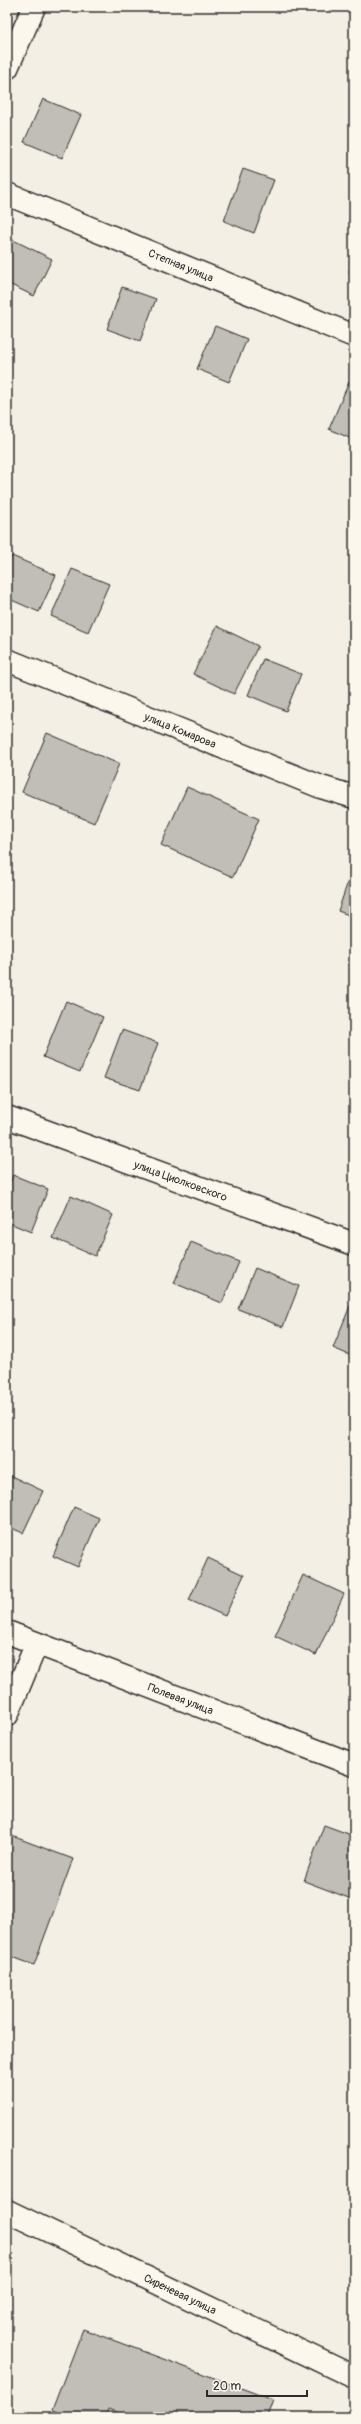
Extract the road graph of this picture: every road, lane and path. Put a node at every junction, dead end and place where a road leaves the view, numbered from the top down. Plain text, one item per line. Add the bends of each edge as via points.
1 (34, 7) edge
2 (7, 68) edge
3 (7, 194) edge
4 (354, 336) edge
5 (7, 660) edge
6 (354, 797) edge
7 (7, 1116) edge
8 (354, 1244) edge
9 (7, 1632) edge
10 (36, 1645) junction
11 (7, 1715) edge
12 (354, 1765) edge
13 (7, 2211) edge
14 (354, 2377) edge

1 - 2 street
3 - 4 street, Степная улица
5 - 6 street, улица Комарова via 320,787
7 - 8 street, улица Циолковского
9 - 10 street, Полевая улица
10 - 11 street
10 - 12 street, Полевая улица
13 - 14 street, Сиреневая улица

